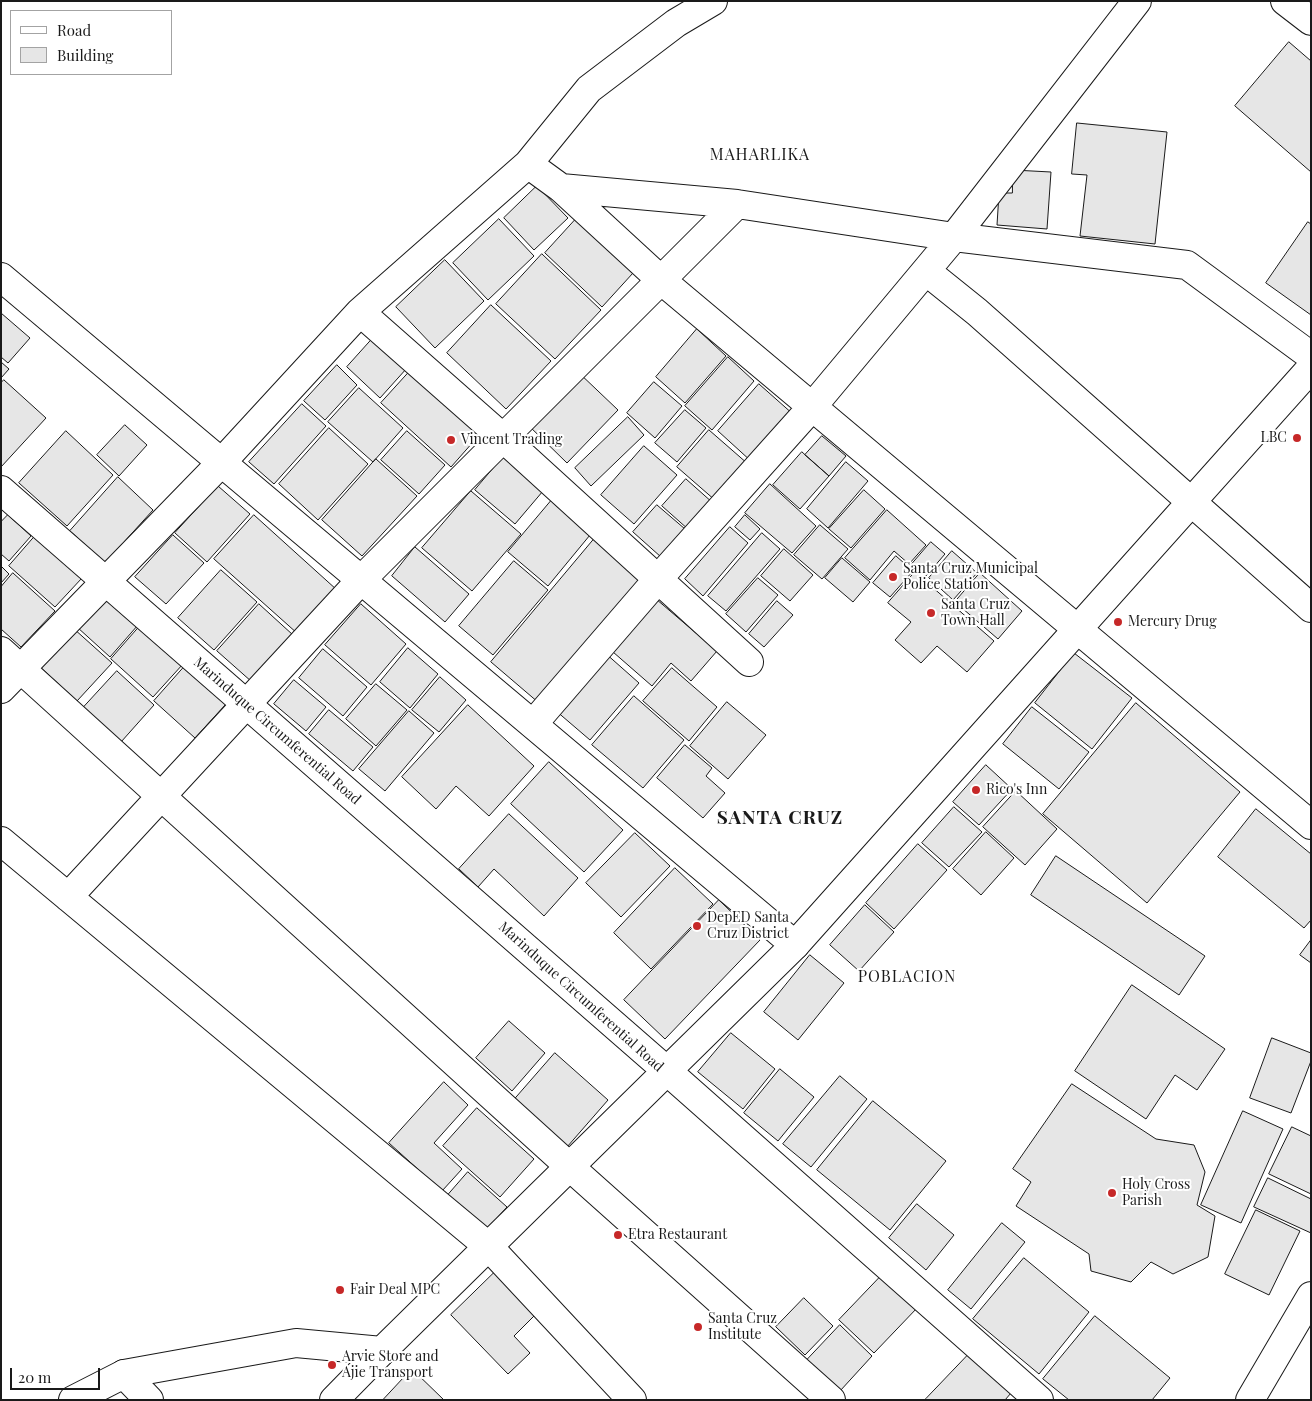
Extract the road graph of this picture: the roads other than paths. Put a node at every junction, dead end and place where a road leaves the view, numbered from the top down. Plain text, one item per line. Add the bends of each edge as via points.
1 (713, 1) edge
2 (1137, 1) edge
3 (1285, 1) edge
4 (1311, 21) edge
5 (528, 164) junction
6 (561, 188) junction
7 (737, 204) junction
8 (954, 237) junction
9 (926, 271) junction
10 (2, 278) edge
11 (661, 280) junction
12 (360, 312) junction
13 (1311, 356) edge
14 (1311, 368) edge
15 (812, 407) junction
16 (503, 438) junction
17 (221, 463) junction
18 (1, 490) edge
19 (1191, 502) junction
20 (658, 579) junction
21 (361, 580) junction
22 (106, 582) junction
23 (1311, 608) edge
24 (1077, 630) junction
25 (11, 660) edge
26 (749, 662) dead end
27 (1, 689) edge
28 (247, 704) junction
29 (533, 724) junction
30 (162, 797) junction
31 (1311, 825) edge
32 (1, 841) edge
33 (68, 897) junction
34 (795, 945) junction
35 (667, 1071) junction
36 (570, 1167) junction
37 (488, 1247) junction
38 (1311, 1296) edge
39 (382, 1351) junction
40 (124, 1374) junction
41 (73, 1400) edge
42 (149, 1400) edge
43 (334, 1400) edge
44 (632, 1400) edge
45 (831, 1400) edge
46 (1039, 1400) edge
47 (1250, 1400) edge

1 - 5 street via 676,23 589,89
2 - 8 street
3 - 4 street
5 - 6 street
5 - 12 street
6 - 7 street
6 - 11 street
7 - 8 street
7 - 11 street
8 - 9 street
8 - 13 street via 1188,265
9 - 15 street
9 - 19 street via 977,312
10 - 17 street
11 - 15 street
11 - 16 street
12 - 16 street
12 - 17 street
14 - 19 street
15 - 20 street
15 - 24 street
16 - 20 street
16 - 21 street
17 - 21 street
17 - 22 street
18 - 22 street, Marinduque Circumferential Road
19 - 23 street
19 - 24 street
20 - 26 street
20 - 29 street
21 - 28 street
21 - 29 street
22 - 25 street
22 - 28 street, Marinduque Circumferential Road
24 - 31 street
24 - 34 street
25 - 27 street
25 - 30 street
28 - 30 street
28 - 35 street, Marinduque Circumferential Road
29 - 34 street
30 - 33 street
30 - 36 street
32 - 33 street
33 - 37 street
34 - 35 street
35 - 36 street, Marinduque Circumferential Road
35 - 46 street
36 - 37 street, Marinduque Circumferential Road
36 - 45 street
37 - 39 street, Marinduque Circumferential Road
37 - 44 street
38 - 47 street
39 - 40 street via 296,1343
39 - 43 street, Marinduque Circumferential Road
40 - 41 street
40 - 42 street

